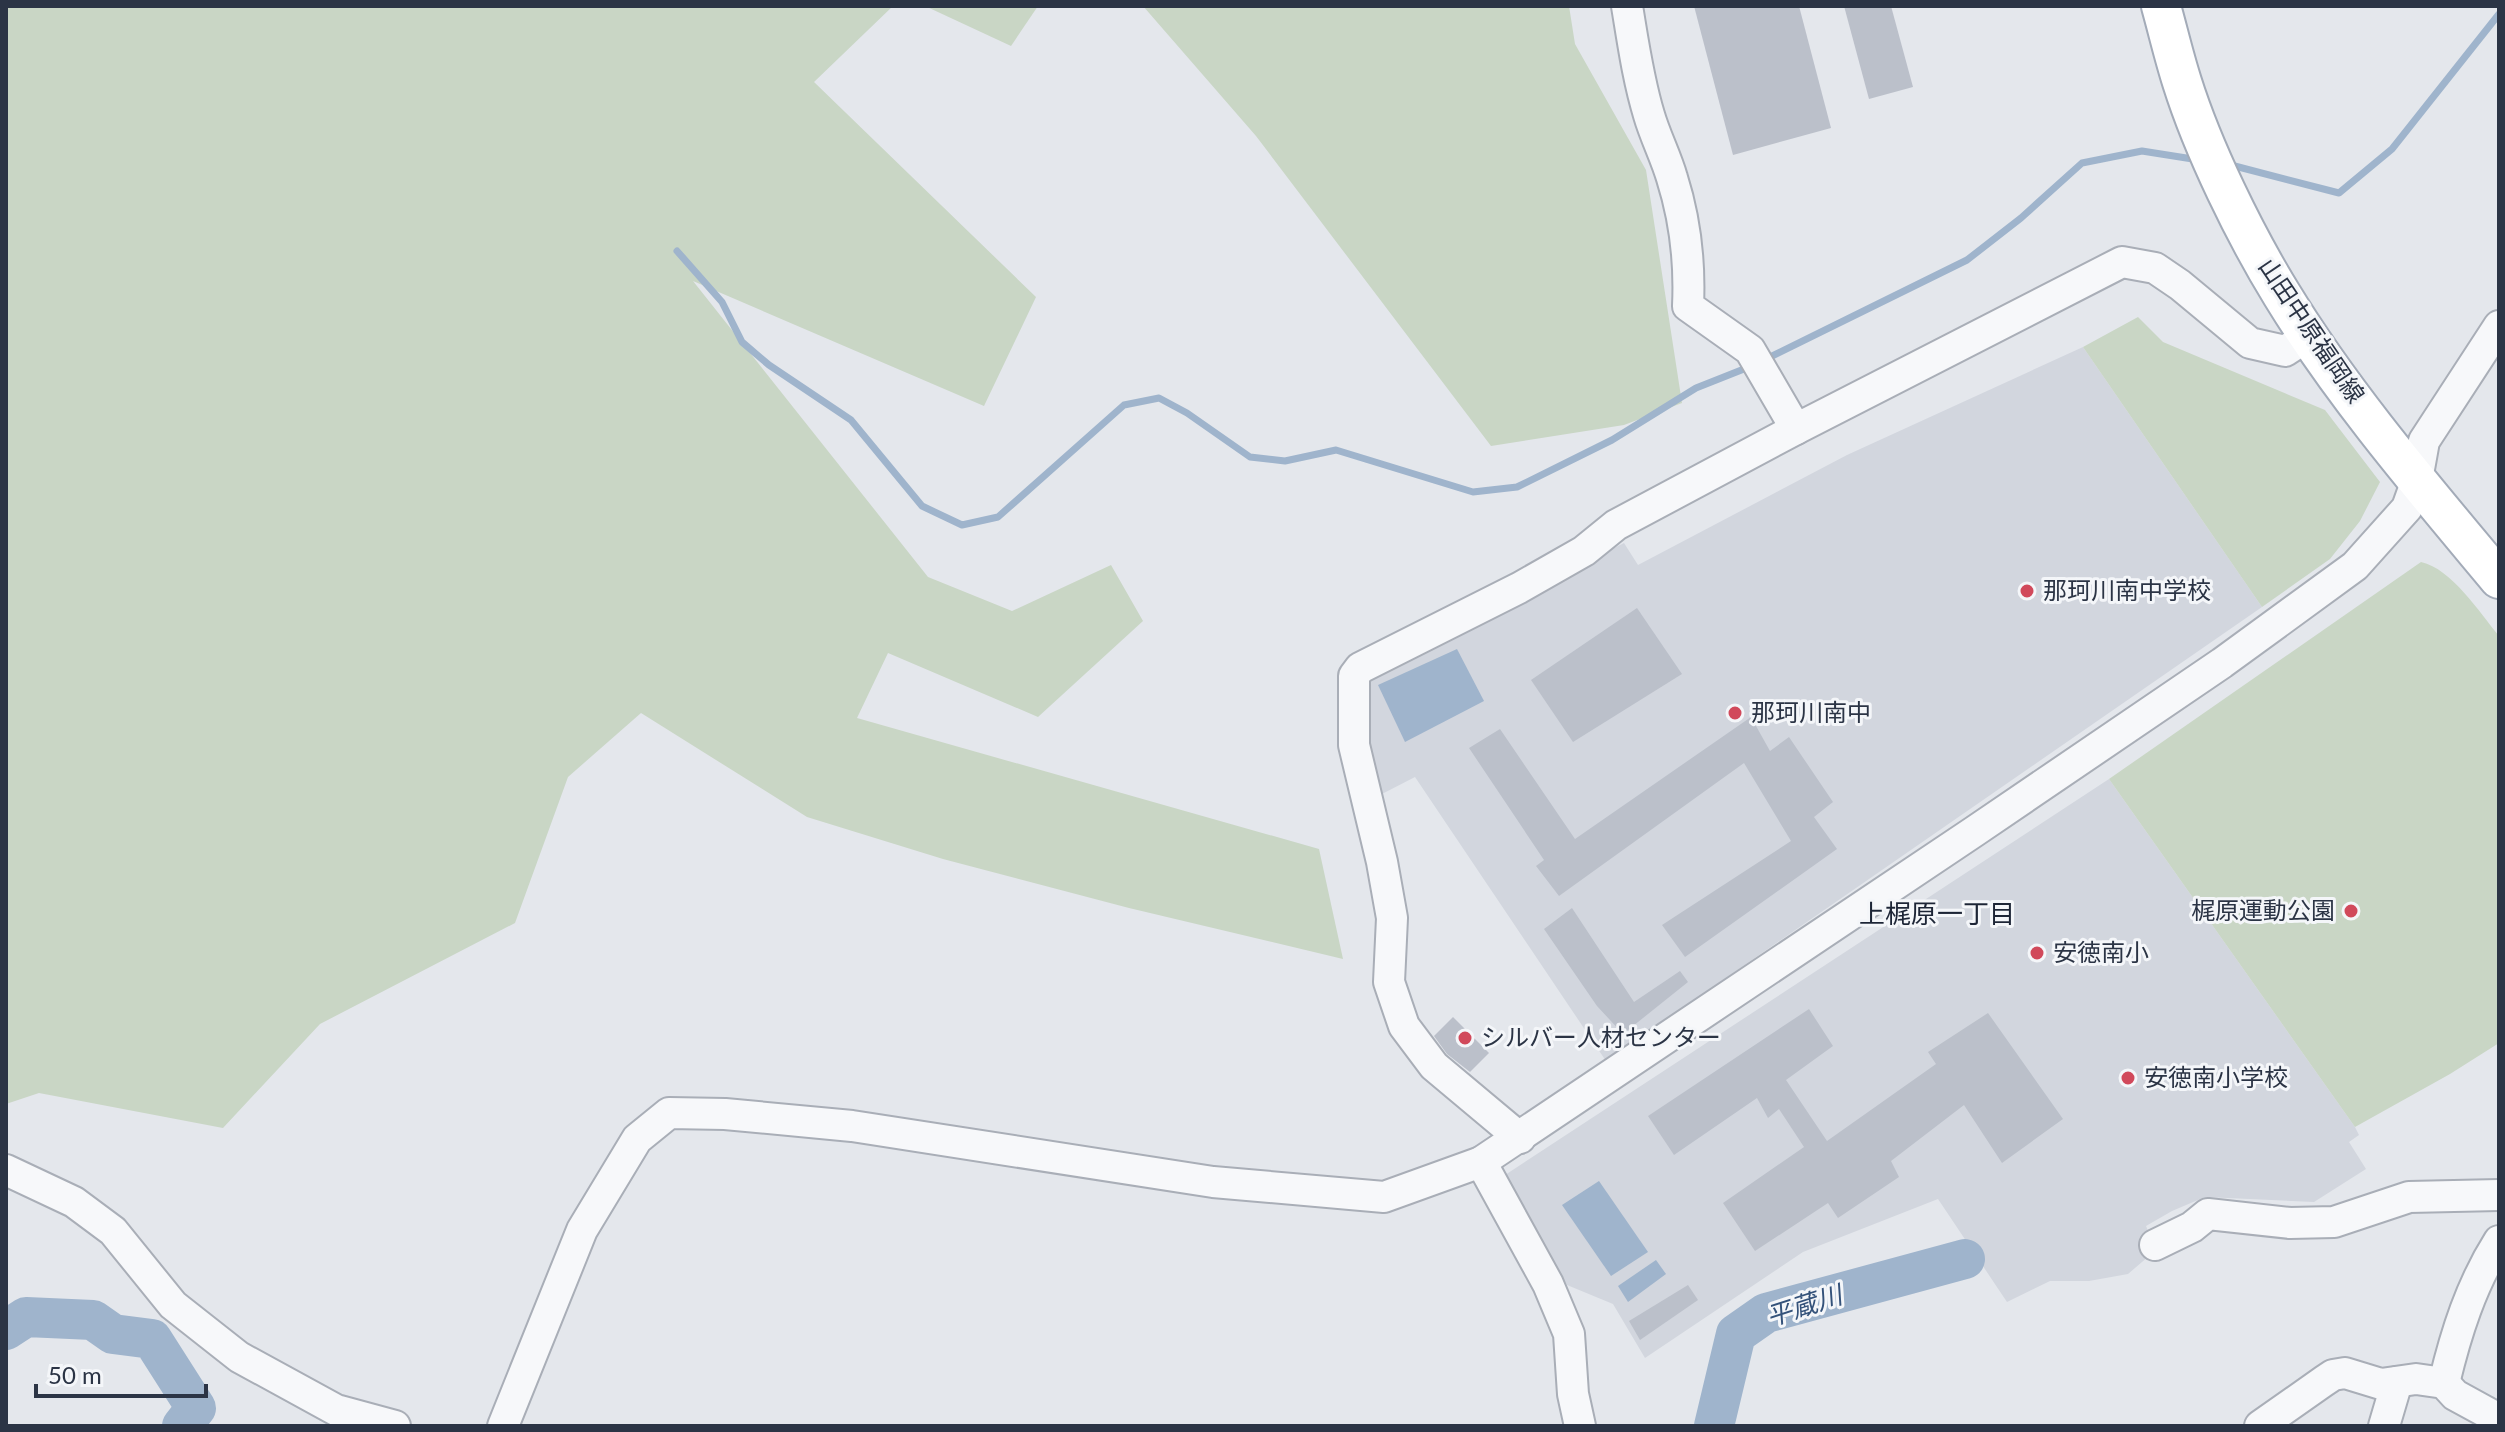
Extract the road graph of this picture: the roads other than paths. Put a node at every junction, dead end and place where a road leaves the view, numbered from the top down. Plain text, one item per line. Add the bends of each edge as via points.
1 (1627, 6) edge
2 (2161, 6) edge
3 (2499, 326) edge
4 (2308, 336) junction
5 (1796, 429) junction
6 (2417, 480) junction
7 (2499, 579) edge
8 (1520, 1138) junction
9 (1481, 1162) junction
10 (6, 1170) edge
11 (2499, 1195) edge
12 (2499, 1241) edge
13 (2155, 1245) dead end
14 (2397, 1382) junction
15 (2444, 1383) junction
16 (2499, 1419) edge
17 (395, 1426) edge
18 (503, 1426) edge
19 (1580, 1426) edge
20 (2260, 1426) edge
21 (2384, 1426) edge

1 - 5 street via 1645,101 1684,226 1688,306 1750,350
2 - 4 main road, 山田中原福岡線 via 2182,83 2219,171 2263,262
3 - 6 street via 2424,441
4 - 5 street via 2285,351 2250,343 2155,268 2122,262
4 - 6 main road, 山田中原福岡線
5 - 8 street via 1616,525 1584,551 1519,588 1360,668 1354,676 1354,745 1392,918 1389,982 1404,1026 1434,1066
6 - 7 main road, 山田中原福岡線
6 - 8 street via 2407,508 2355,566 2209,671
8 - 9 street
9 - 18 street via 1384,1197 1213,1182 852,1126 669,1113 637,1139 582,1230
9 - 19 street via 1548,1284 1569,1334
10 - 17 street via 74,1202 113,1231 173,1305 239,1357 336,1410
11 - 13 street via 2409,1197 2334,1222 2208,1214
12 - 15 street via 2469,1298
14 - 15 street
14 - 20 street via 2333,1375
14 - 21 street
15 - 16 street via 2455,1395

